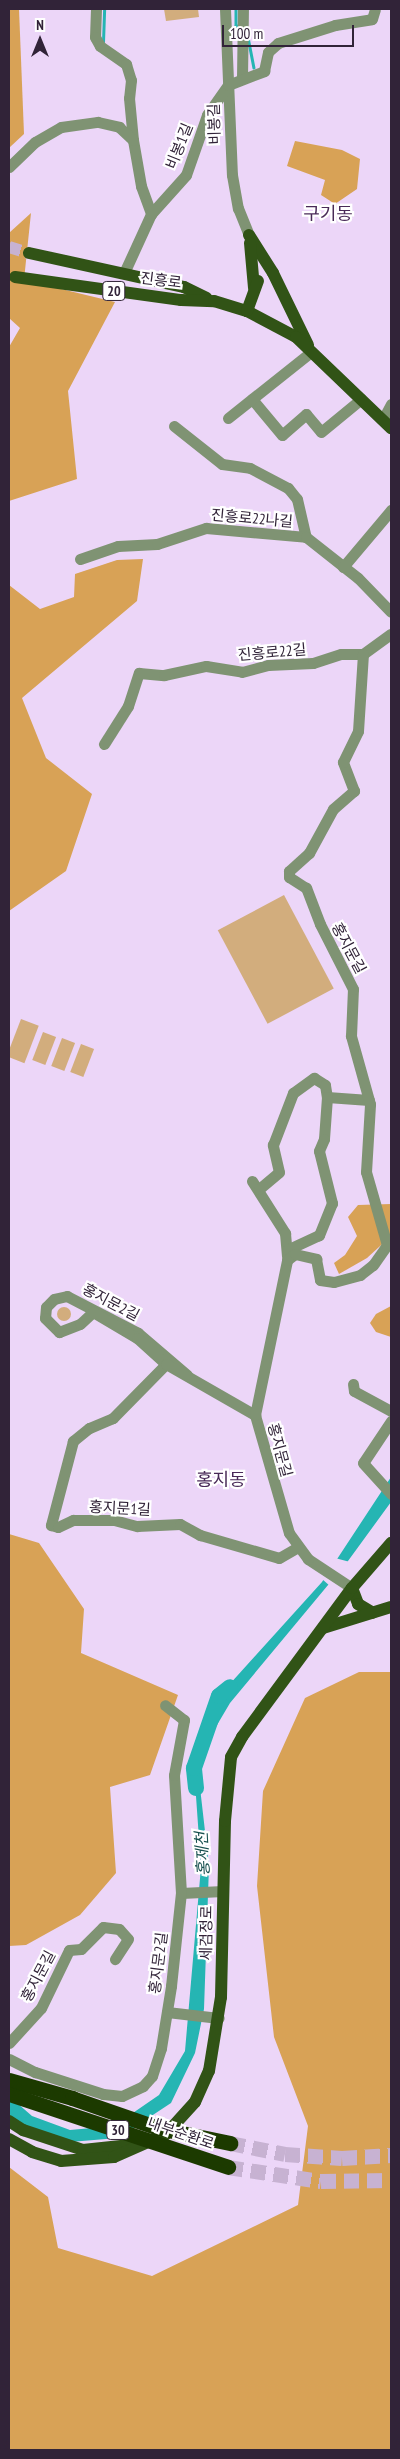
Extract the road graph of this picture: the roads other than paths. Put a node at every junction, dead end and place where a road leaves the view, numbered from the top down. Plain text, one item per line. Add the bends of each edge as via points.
1 (96, 9) edge
2 (225, 9) edge
3 (376, 9) edge
4 (242, 14) edge
5 (242, 78) junction
6 (228, 85) junction
7 (133, 140) junction
8 (9, 167) edge
9 (151, 214) junction
10 (249, 235) junction
11 (29, 253) tunnel mouth
12 (124, 273) junction
13 (273, 273) junction
14 (15, 277) dead end
15 (254, 288) junction
16 (214, 301) junction
17 (247, 311) junction
18 (311, 352) junction
19 (252, 399) junction
20 (361, 399) junction
21 (391, 404) edge
22 (228, 418) dead end
23 (387, 423) edge
24 (174, 426) dead end
25 (391, 510) edge
26 (306, 537) junction
27 (80, 559) dead end
28 (344, 567) junction
29 (391, 612) edge
30 (391, 634) edge
31 (363, 654) junction
32 (104, 744) dead end
33 (327, 1097) junction
34 (369, 1100) junction
35 (287, 1255) junction
36 (166, 1364) junction
37 (187, 1375) junction
38 (353, 1384) dead end
39 (391, 1412) edge
40 (255, 1416) junction
41 (391, 1422) edge
42 (391, 1494) edge
43 (298, 1547) junction
44 (390, 1547) edge
45 (352, 1588) junction
46 (391, 1607) edge
47 (373, 1613) junction
48 (323, 1628) junction
49 (165, 1705) dead end
50 (185, 1892) junction
51 (220, 1892) junction
52 (115, 1959) dead end
53 (171, 2013) junction
54 (215, 2018) junction
55 (9, 2044) edge
56 (9, 2059) edge
57 (9, 2080) edge
58 (9, 2094) edge
59 (9, 2121) edge
60 (9, 2139) edge
61 (150, 2143) junction
62 (230, 2143) tunnel mouth
63 (228, 2167) tunnel mouth

1 - 7 street via 95,37 100,46 126,64 131,80 129,98
2 - 6 street, 비봉길
3 - 5 street via 372,19 335,24 278,43 268,52 264,71
4 - 5 street
5 - 6 street
6 - 9 street, 비봉1길 via 207,115 186,175
6 - 10 street, 비봉길 via 232,175 238,208
7 - 8 street via 120,127 98,122 60,127 35,142
7 - 9 street via 141,186
9 - 12 street, 비봉1길
10 - 13 main road
10 - 15 main road
11 - 12 main road, 진흥로 / 20
12 - 16 main road, 진흥로 / 20 via 184,287
13 - 15 main road via 262,274
13 - 18 main road
14 - 16 main road, 진흥로 / 20 via 181,300
15 - 17 main road
16 - 17 main road, 진흥로 / 20
17 - 18 main road, 진흥로 / 20 via 284,329
18 - 19 street
18 - 20 main road, 진흥로 / 20
19 - 20 street via 282,435 306,414 321,432
19 - 22 street
20 - 23 main road, 진흥로 / 20
21 - 23 street
24 - 26 street, 진흥로22나길 via 222,464 250,468 288,488 297,499
25 - 28 street
26 - 27 street, 진흥로22나길 via 206,528 156,544 118,546
26 - 28 street, 진흥로22나길
28 - 29 street, 진흥로22나길
30 - 31 street
31 - 32 street, 진흥로22길 via 341,654 313,663 268,665 242,672 206,666 164,675 138,673 128,706
31 - 34 street, 홍지문길 / 홍지문길 via 360,716 344,762 354,791 333,809 309,852 289,871 289,877 306,888 320,924 351,983 351,1036
33 - 34 street
33 - 35 street via 324,1139 319,1151 332,1203 319,1235
33 - 35 street, 홍지문길 via 325,1085 314,1078 293,1093 273,1145 279,1172 255,1185 286,1233
34 - 35 street, 홍지문길 / 홍지문길 via 366,1172 387,1245 385,1251 360,1275 334,1282 320,1280 316,1258
35 - 40 street, 홍지문길 / 홍지문길
36 - 37 street, 홍지문2길 / 홍지문2길
36 - 37 street, 홍지문2길 / 홍지문2길 via 137,1338 93,1312 68,1330 59,1332 51,1328 45,1318 46,1307 54,1299 67,1296 138,1333
36 - 43 street, 홍지문1길 via 113,1418 89,1428 73,1441 51,1524 58,1527 73,1520 114,1520 137,1526 180,1524 212,1539 279,1558
37 - 40 street, 홍지문2길 / 홍지문2길
38 - 39 street via 354,1391
40 - 43 street, 홍지문길 / 홍지문길 via 289,1533
41 - 42 street via 363,1463
43 - 45 street, 홍지문길 / 홍지문길
44 - 45 main road, 세검정로
45 - 47 main road via 358,1604
45 - 48 main road, 세검정로
46 - 47 main road
47 - 48 main road
48 - 51 main road, 세검정로 via 242,1737 231,1757
49 - 50 street, 홍지문2길 via 184,1720 174,1775
50 - 51 street
50 - 53 street, 홍지문2길
51 - 54 main road, 세검정로
52 - 55 street, 홍지문길 via 128,1939 119,1929 103,1927 81,1949 69,1950 41,2008
53 - 54 street
53 - 56 street, 홍지문2길 via 152,2076 143,2086 122,2096 74,2086
54 - 61 main road, 세검정로 via 202,2089 178,2123
57 - 62 highway, 내부순환로 / 30, bridge via 158,2128
58 - 63 highway, 내부순환로 / 30, bridge
59 - 61 main road via 23,2130 83,2150
60 - 61 main road, 세검정로 via 40,2155 73,2162 114,2157

